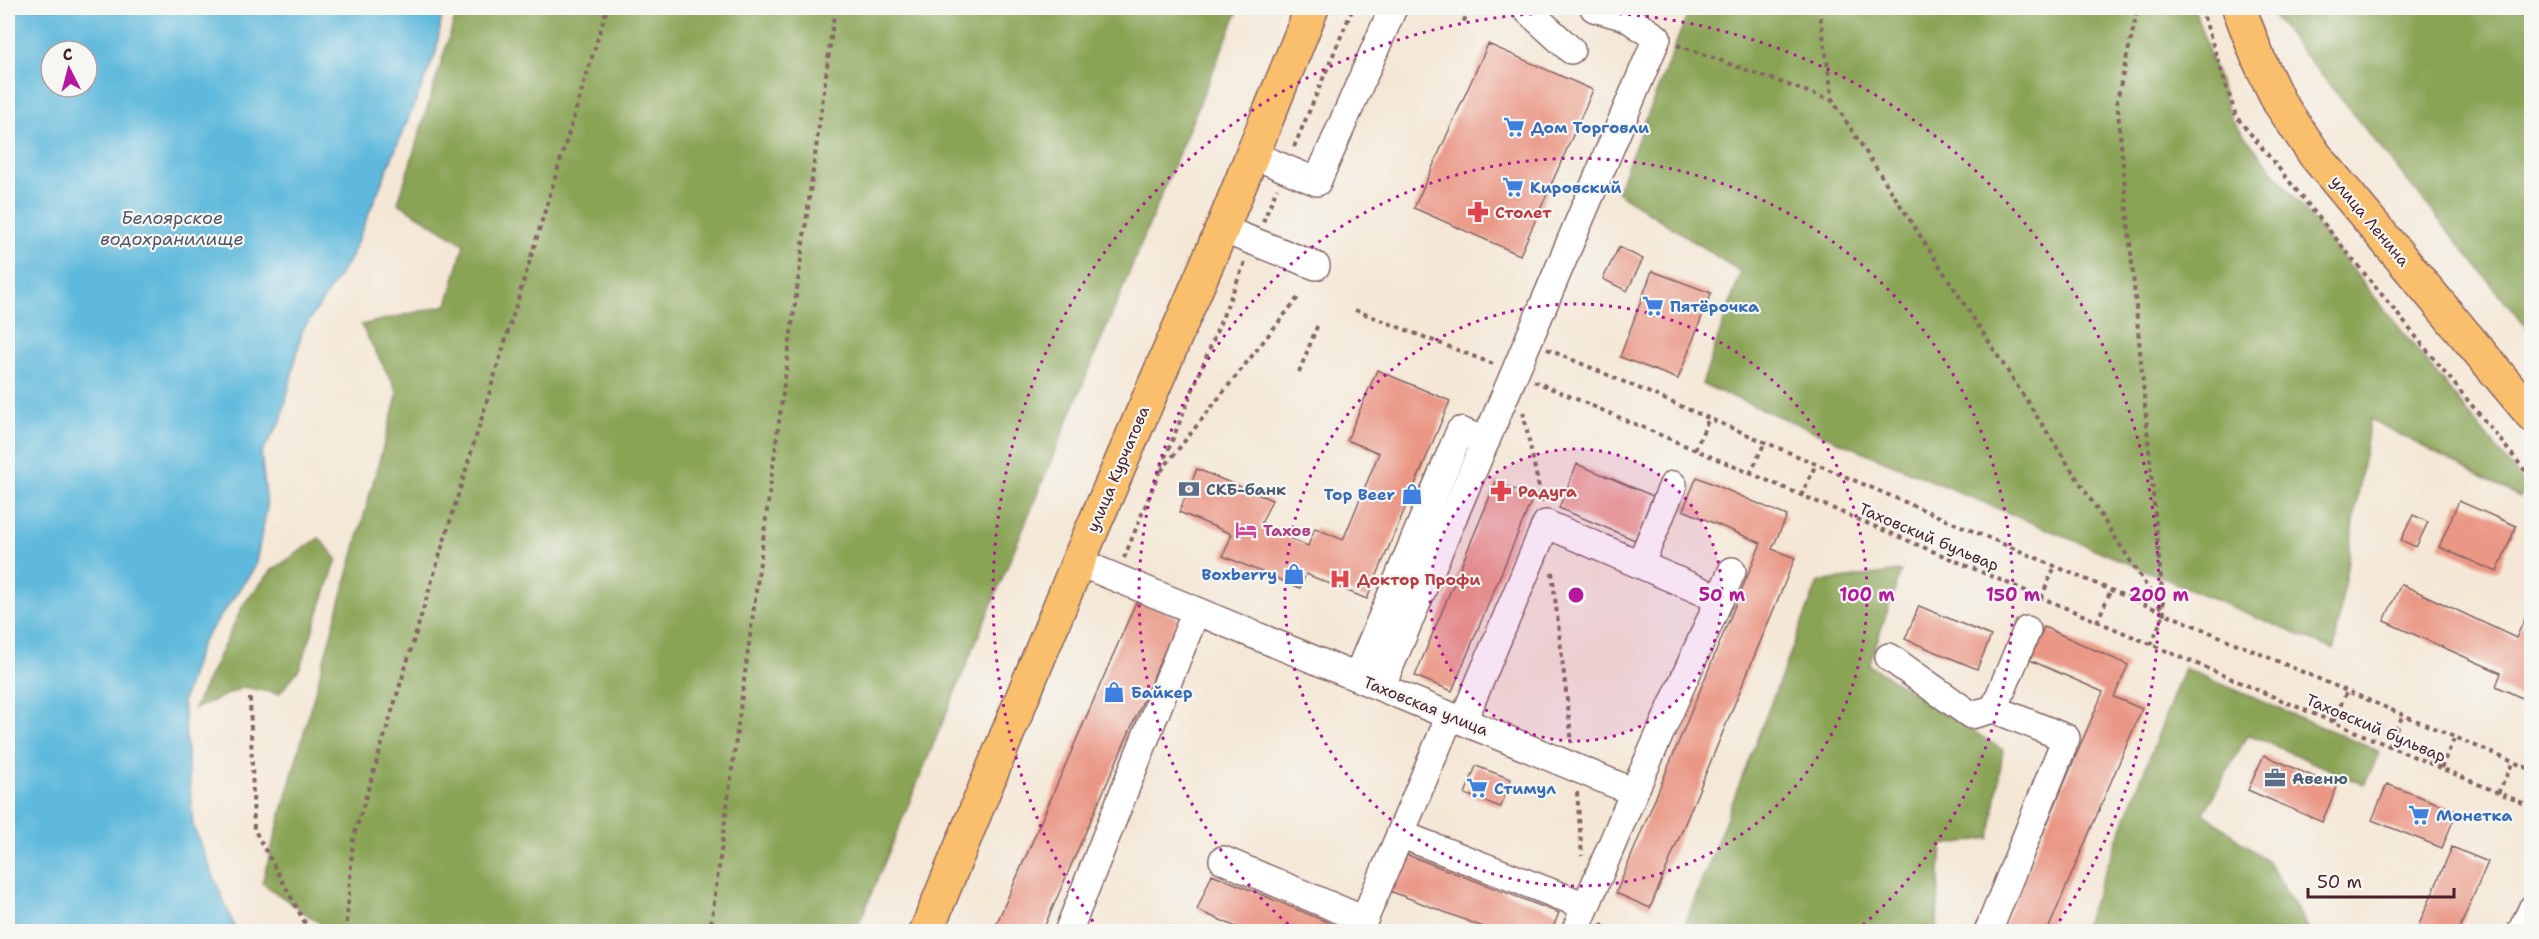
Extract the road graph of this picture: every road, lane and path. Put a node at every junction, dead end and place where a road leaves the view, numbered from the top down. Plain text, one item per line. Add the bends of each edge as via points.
1 (607, 8) edge
2 (835, 8) edge
3 (1312, 8) edge
4 (1353, 8) edge
5 (1393, 8) edge
6 (1454, 8) edge
7 (1525, 8) edge
8 (1594, 8) edge
9 (1819, 8) edge
10 (2138, 8) edge
11 (2201, 8) edge
12 (2239, 8) edge
13 (1463, 23) dead end
14 (1657, 38) junction
15 (1571, 50) dead end
16 (1833, 100) junction
17 (1251, 154) junction
18 (1284, 169) junction
19 (1222, 229) junction
20 (1255, 242) junction
21 (1316, 266) dead end
22 (1300, 295) dead end
23 (1355, 310) dead end
24 (1318, 324) dead end
25 (1529, 341) junction
26 (1299, 372) dead end
27 (1515, 373) junction
28 (2532, 415) edge
29 (1709, 418) junction
30 (1765, 442) junction
31 (1695, 450) junction
32 (1816, 464) junction
33 (1750, 474) junction
34 (1157, 476) junction
35 (2532, 478) edge
36 (1673, 485) dead end
37 (1801, 496) junction
38 (1546, 524) junction
39 (1078, 562) junction
40 (1640, 565) junction
41 (2055, 566) junction
42 (1552, 571) dead end
43 (1732, 571) dead end
44 (1115, 578) junction
45 (2111, 590) junction
46 (2041, 598) junction
47 (1720, 599) junction
48 (1196, 611) junction
49 (2164, 613) junction
50 (2097, 622) junction
51 (2027, 630) dead end
52 (2151, 645) junction
53 (1889, 657) dead end
54 (1369, 682) junction
55 (2347, 691) junction
56 (250, 698) dead end
57 (1994, 709) junction
58 (2403, 715) junction
59 (1457, 718) junction
60 (2333, 722) junction
61 (2455, 737) junction
62 (2388, 746) junction
63 (2513, 762) junction
64 (1575, 767) junction
65 (2441, 768) junction
66 (2532, 770) edge
67 (1634, 792) junction
68 (2498, 793) junction
69 (2532, 807) edge
70 (1400, 834) junction
71 (1223, 860) dead end
72 (1582, 860) dead end
73 (1586, 906) junction
74 (2532, 909) edge
75 (310, 932) edge
76 (346, 932) edge
77 (710, 932) edge
78 (926, 932) edge
79 (1068, 932) edge
80 (1575, 932) edge
81 (1608, 932) edge
82 (1988, 932) edge
83 (2521, 932) edge

1 - 76 path via 353,839
2 - 77 path
3 - 17 main road, улица Курчатова
4 - 18 path
5 - 18 street via 1317,182
6 - 13 path via 1467,14
7 - 15 street
8 - 14 street via 1626,17
9 - 16 path
10 - 49 path via 2117,100
11 - 35 path via 2236,116
12 - 28 main road, улица Ленина via 2279,102 2315,155
14 - 16 path
14 - 25 street
16 - 49 path
17 - 18 street
17 - 19 main road, улица Курчатова
18 - 20 path
19 - 20 street
19 - 39 main road, улица Курчатова
20 - 21 street
20 - 34 path
22 - 34 path
23 - 27 path, Таховский бульвар
24 - 26 path
25 - 27 street
25 - 29 path, Таховский бульвар
27 - 31 path, Таховский бульвар
27 - 38 path
27 - 54 street via 1486,441 1460,431
29 - 30 path, Таховский бульвар
29 - 31 path
30 - 32 path, Таховский бульвар
30 - 33 path
31 - 33 path, Таховский бульвар
32 - 37 path
32 - 41 path, Таховский бульвар
33 - 37 path, Таховский бульвар
34 - 44 path
36 - 40 street
37 - 46 path, Таховский бульвар
38 - 40 street
38 - 59 street
39 - 44 street, Таховская улица
39 - 78 main road, улица Курчатова
40 - 47 street
41 - 45 path, Таховский бульвар
41 - 46 path
42 - 64 path
43 - 47 street
44 - 48 street, Таховская улица
45 - 49 path, Таховский бульвар
45 - 50 path
46 - 50 path, Таховский бульвар
47 - 67 street
48 - 54 street, Таховская улица
48 - 79 street
49 - 52 path
49 - 55 path, Таховский бульвар
50 - 52 path, Таховский бульвар
51 - 57 street
52 - 60 path, Таховский бульвар
53 - 57 street via 1971,715
54 - 59 street, Таховская улица
55 - 58 path, Таховский бульвар
55 - 60 path
56 - 75 path via 254,829
57 - 82 street via 2066,738
58 - 61 path, Таховский бульвар
58 - 62 path
59 - 64 street, Таховская улица
59 - 70 street
60 - 62 path, Таховский бульвар
61 - 63 path, Таховский бульвар
61 - 65 path
62 - 65 path, Таховский бульвар
63 - 66 path, Таховский бульвар
63 - 68 path
64 - 67 street, Таховская улица
64 - 72 path
65 - 68 path, Таховский бульвар
67 - 73 street
68 - 69 path, Таховский бульвар
70 - 71 street via 1364,920
70 - 73 street
73 - 80 street
73 - 81 path
74 - 83 street

